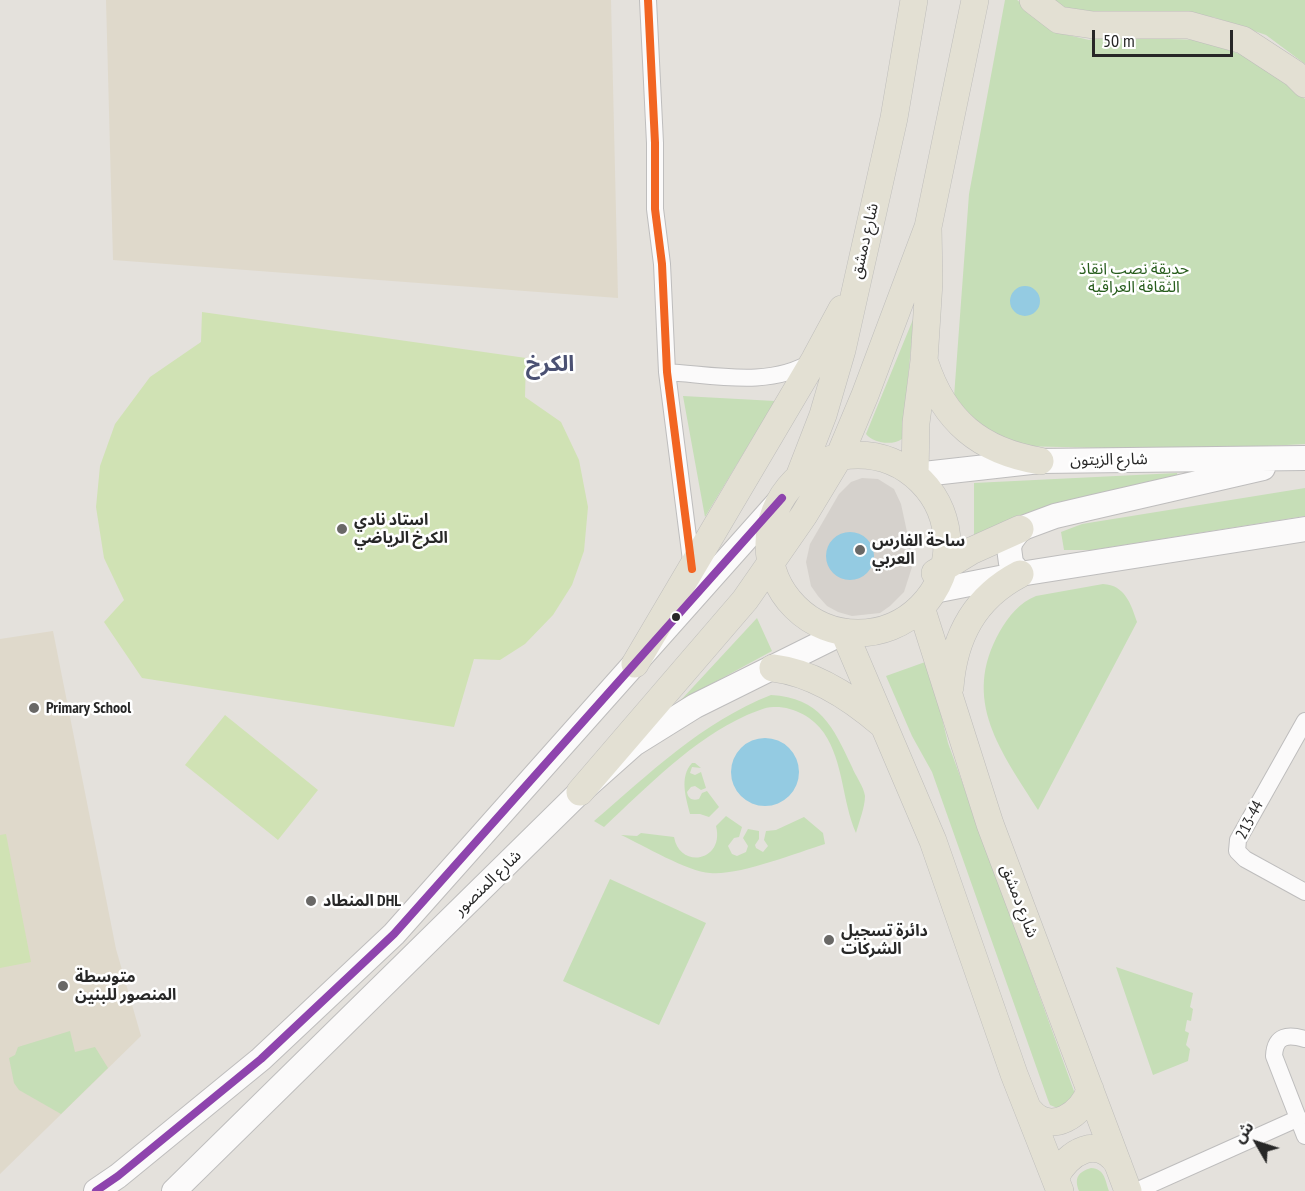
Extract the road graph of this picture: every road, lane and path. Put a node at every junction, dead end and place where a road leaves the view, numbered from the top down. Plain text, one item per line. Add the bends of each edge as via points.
1 (648, 0) edge
2 (914, 0) edge
3 (975, 0) edge
4 (1033, 0) edge
5 (1305, 84) edge
6 (928, 227) junction
7 (855, 284) junction
8 (815, 359) junction
9 (924, 360) junction
10 (667, 372) junction
11 (839, 457) junction
12 (1302, 458) edge
13 (1040, 461) junction
14 (915, 475) junction
15 (799, 477) junction
16 (782, 498) junction
17 (1020, 528) junction
18 (1305, 529) edge
19 (771, 564) junction
20 (945, 566) junction
21 (692, 569) junction
22 (1020, 574) junction
23 (927, 599) junction
24 (881, 631) junction
25 (844, 632) junction
26 (635, 664) junction
27 (773, 668) junction
28 (861, 670) junction
29 (949, 691) junction
30 (1305, 721) edge
31 (885, 727) junction
32 (580, 792) junction
33 (1305, 892) edge
34 (1305, 1039) edge
35 (1090, 1089) junction
36 (1030, 1111) junction
37 (1299, 1118) junction
38 (1305, 1136) edge
39 (1118, 1164) junction
40 (1057, 1184) edge
41 (96, 1191) edge
42 (174, 1191) edge
43 (1128, 1191) edge
44 (1136, 1191) edge

1 - 10 street via 656,143 655,209
2 - 7 main road, شارع دمشق via 894,118
3 - 6 main road
4 - 5 main road via 1059,20 1093,25 1189,25 1243,40
6 - 9 main road via 930,282
6 - 11 main road
7 - 8 main road
7 - 15 main road, شارع دمشق via 842,350
8 - 10 street via 790,372 759,378
8 - 21 main road
9 - 13 main road via 940,398 966,430 1000,451
9 - 14 main road via 916,423
10 - 21 street
11 - 14 main road via 877,457
11 - 15 main road
11 - 19 main road
12 - 13 main road, شارع الزيتون
12 - 17 main road via 1055,516
13 - 14 main road, شارع الزيتون
14 - 20 main road via 932,494 943,516 947,540
15 - 16 main road
16 - 19 main road via 772,519
16 - 26 main road, شارع المنصور
17 - 20 main road
17 - 22 main road via 1009,548 1011,563
18 - 22 main road
19 - 25 main road via 780,587 795,608 815,623
19 - 32 main road via 714,638
20 - 23 main road
20 - 24 main road via 906,599
21 - 26 main road
22 - 23 main road
22 - 29 main road via 996,589 966,624 951,668
23 - 24 main road via 903,621
23 - 29 main road, شارع دمشق
24 - 25 main road
24 - 28 main road
25 - 27 main road, شارع المنصور
25 - 28 main road
26 - 41 main road, شارع المنصور via 394,934 261,1059
27 - 31 main road via 826,686
27 - 32 main road, شارع المنصور via 695,706 634,744
28 - 31 main road
29 - 35 main road, شارع دمشق via 990,825
30 - 33 street, 213-44 via 1238,840 1238,851 1245,859
31 - 36 main road via 933,841
32 - 42 main road, شارع المنصور
34 - 37 street via 1288,1035 1275,1048 1277,1065
35 - 36 main road via 1081,1109 1071,1117 1047,1121
35 - 39 main road, شارع دمشق
36 - 40 main road
37 - 38 street
37 - 44 street
39 - 40 main road via 1105,1150 1080,1151 1060,1167
39 - 43 main road, شارع دمشق

